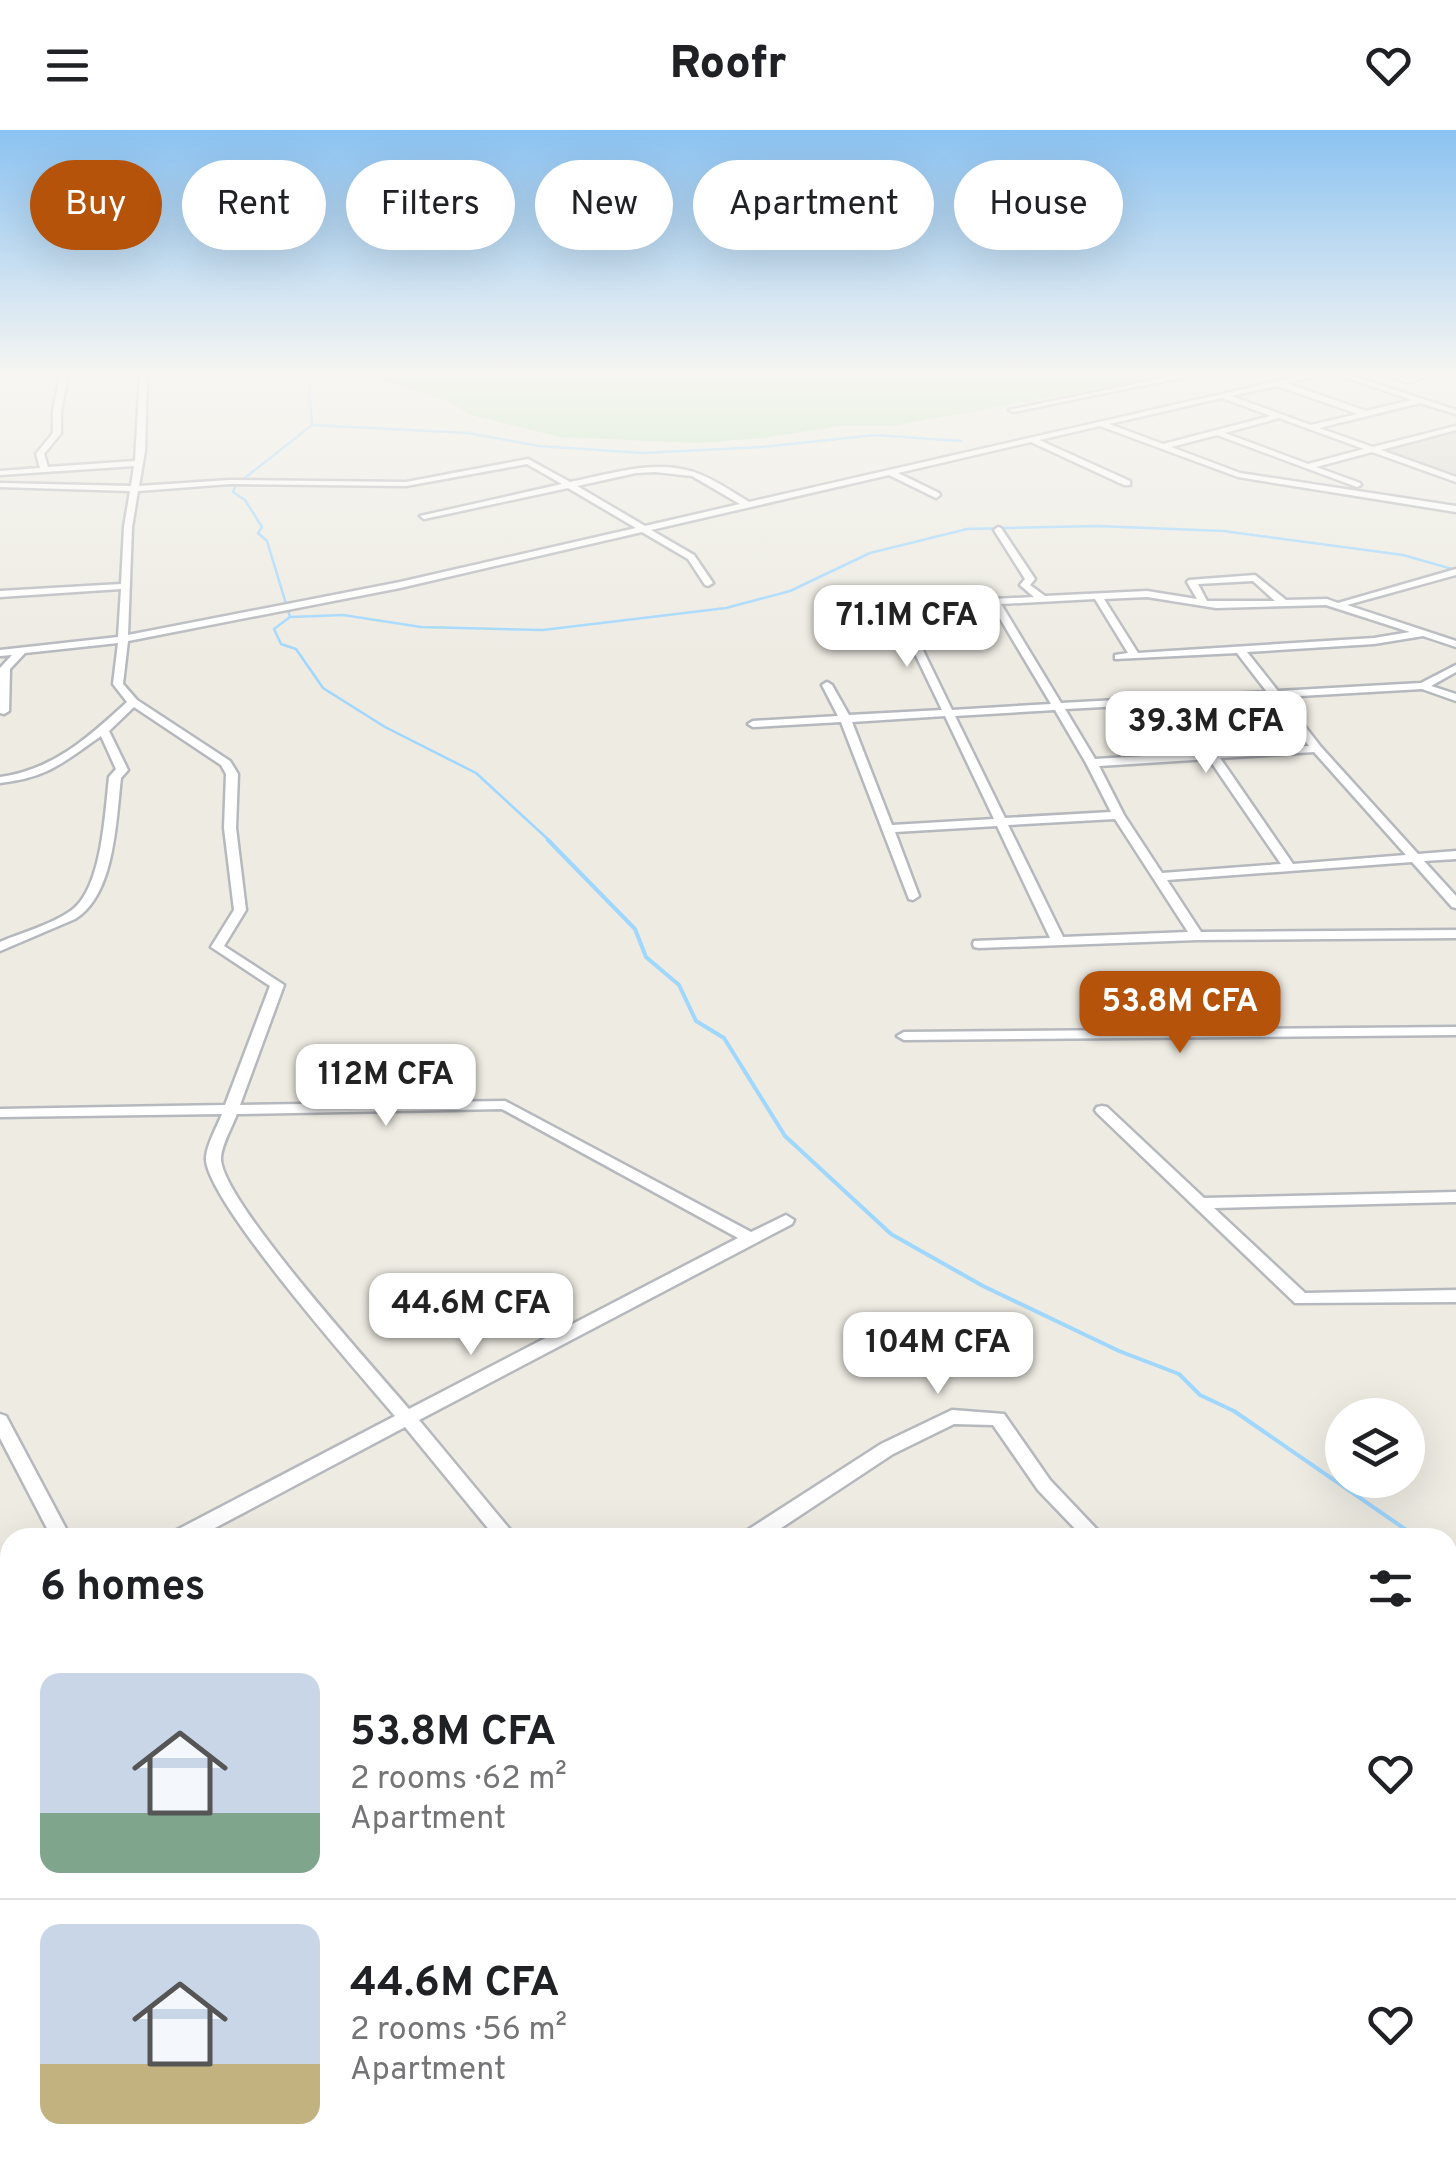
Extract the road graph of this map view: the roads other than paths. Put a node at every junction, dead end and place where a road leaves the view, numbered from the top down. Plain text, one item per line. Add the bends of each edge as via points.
1 (28, 470) edge
2 (138, 470) edge
3 (480, 470) edge
4 (545, 470) edge
5 (658, 470) edge
6 (688, 470) edge
7 (892, 470) edge
8 (1098, 470) edge
9 (1226, 470) edge
10 (1316, 470) edge
11 (1427, 470) edge
12 (888, 471) junction
13 (0, 472) edge
14 (1456, 480) edge
15 (1127, 483) dead end
16 (571, 484) junction
17 (0, 485) edge
18 (134, 490) junction
19 (936, 496) dead end
20 (1386, 496) junction
21 (746, 504) junction
22 (1456, 509) edge
23 (424, 516) dead end
24 (640, 528) junction
25 (998, 530) dead end
26 (1456, 572) edge
27 (708, 583) dead end
28 (126, 586) junction
29 (0, 594) edge
30 (1098, 597) junction
31 (1043, 600) junction
32 (995, 602) junction
33 (1204, 602) junction
34 (1282, 602) junction
35 (1342, 604) junction
36 (897, 607) junction
37 (851, 610) dead end
38 (1425, 633) junction
39 (123, 640) junction
40 (1456, 644) edge
41 (22, 650) junction
42 (1241, 650) junction
43 (0, 653) edge
44 (1135, 656) junction
45 (1118, 657) dead end
46 (1456, 668) edge
47 (827, 685) dead end
48 (1423, 686) junction
49 (1275, 695) junction
50 (1456, 698) edge
51 (134, 702) junction
52 (1058, 708) junction
53 (4, 711) dead end
54 (952, 714) junction
55 (846, 720) junction
56 (753, 724) dead end
57 (103, 730) junction
58 (1317, 749) junction
59 (1212, 755) junction
60 (1092, 763) junction
61 (0, 780) edge
62 (1118, 815) junction
63 (1004, 822) junction
64 (888, 829) junction
65 (1456, 855) edge
66 (1413, 856) junction
67 (1289, 867) junction
68 (1162, 877) junction
69 (913, 896) dead end
70 (1456, 904) edge
71 (1456, 934) edge
72 (1197, 936) junction
73 (1058, 940) junction
74 (979, 944) dead end
75 (0, 946) edge
76 (1456, 1030) edge
77 (904, 1036) dead end
78 (232, 1108) junction
79 (1102, 1110) dead end
80 (0, 1113) edge
81 (1456, 1198) edge
82 (1201, 1202) junction
83 (786, 1220) dead end
84 (750, 1238) junction
85 (1456, 1296) edge
86 (408, 1418) junction
87 (0, 1422) edge
88 (57, 1528) edge
89 (197, 1528) edge
90 (500, 1528) edge
91 (765, 1528) edge
92 (1086, 1528) edge

1 - 13 street
2 - 18 street
3 - 18 street via 406,484 230,482
4 - 16 street
5 - 16 street
6 - 21 street
7 - 12 street
8 - 15 street
9 - 20 street
10 - 20 street
11 - 14 street
12 - 19 street
12 - 21 street
16 - 23 street
16 - 24 street
17 - 18 street
18 - 28 street
20 - 22 street
21 - 24 street
24 - 27 street via 691,557
24 - 39 street
25 - 31 street via 1030,579 1027,590
26 - 35 street
28 - 29 street
28 - 39 street
30 - 31 street
30 - 33 street via 1164,595
30 - 44 street
31 - 32 street
32 - 36 street
32 - 52 street
33 - 34 street
33 - 34 street via 1192,582 1254,578
34 - 35 street
35 - 38 street
36 - 37 street
36 - 54 street
38 - 40 street
38 - 42 street
39 - 41 street
39 - 51 street via 118,684
41 - 43 street
41 - 53 street via 5,668
42 - 44 street
42 - 49 street
44 - 45 street
46 - 48 street
47 - 55 street
48 - 49 street
48 - 50 street
49 - 52 street
49 - 58 street
51 - 57 street
51 - 78 street via 232,774 230,828 240,910 217,947 277,984
52 - 54 street
52 - 60 street
54 - 55 street
54 - 63 street
55 - 56 street
55 - 64 street
57 - 61 street via 50,770
57 - 75 street via 122,770 115,777 94,894 82,910
58 - 59 street
58 - 66 street
59 - 60 street
59 - 67 street
60 - 62 street
62 - 63 street
62 - 68 street
63 - 64 street
63 - 73 street
64 - 69 street
65 - 66 street
66 - 67 street
66 - 70 street
67 - 68 street
68 - 72 street
71 - 72 street
72 - 73 street
73 - 74 street
76 - 77 street
78 - 80 street
78 - 84 street via 505,1105
78 - 86 street via 213,1158 217,1175 262,1246
79 - 82 street
81 - 82 street
82 - 85 street via 1302,1300
83 - 84 street
84 - 86 street
86 - 89 street
86 - 90 street
87 - 88 street
91 - 92 street via 887,1449 952,1417 998,1418 1044,1484

